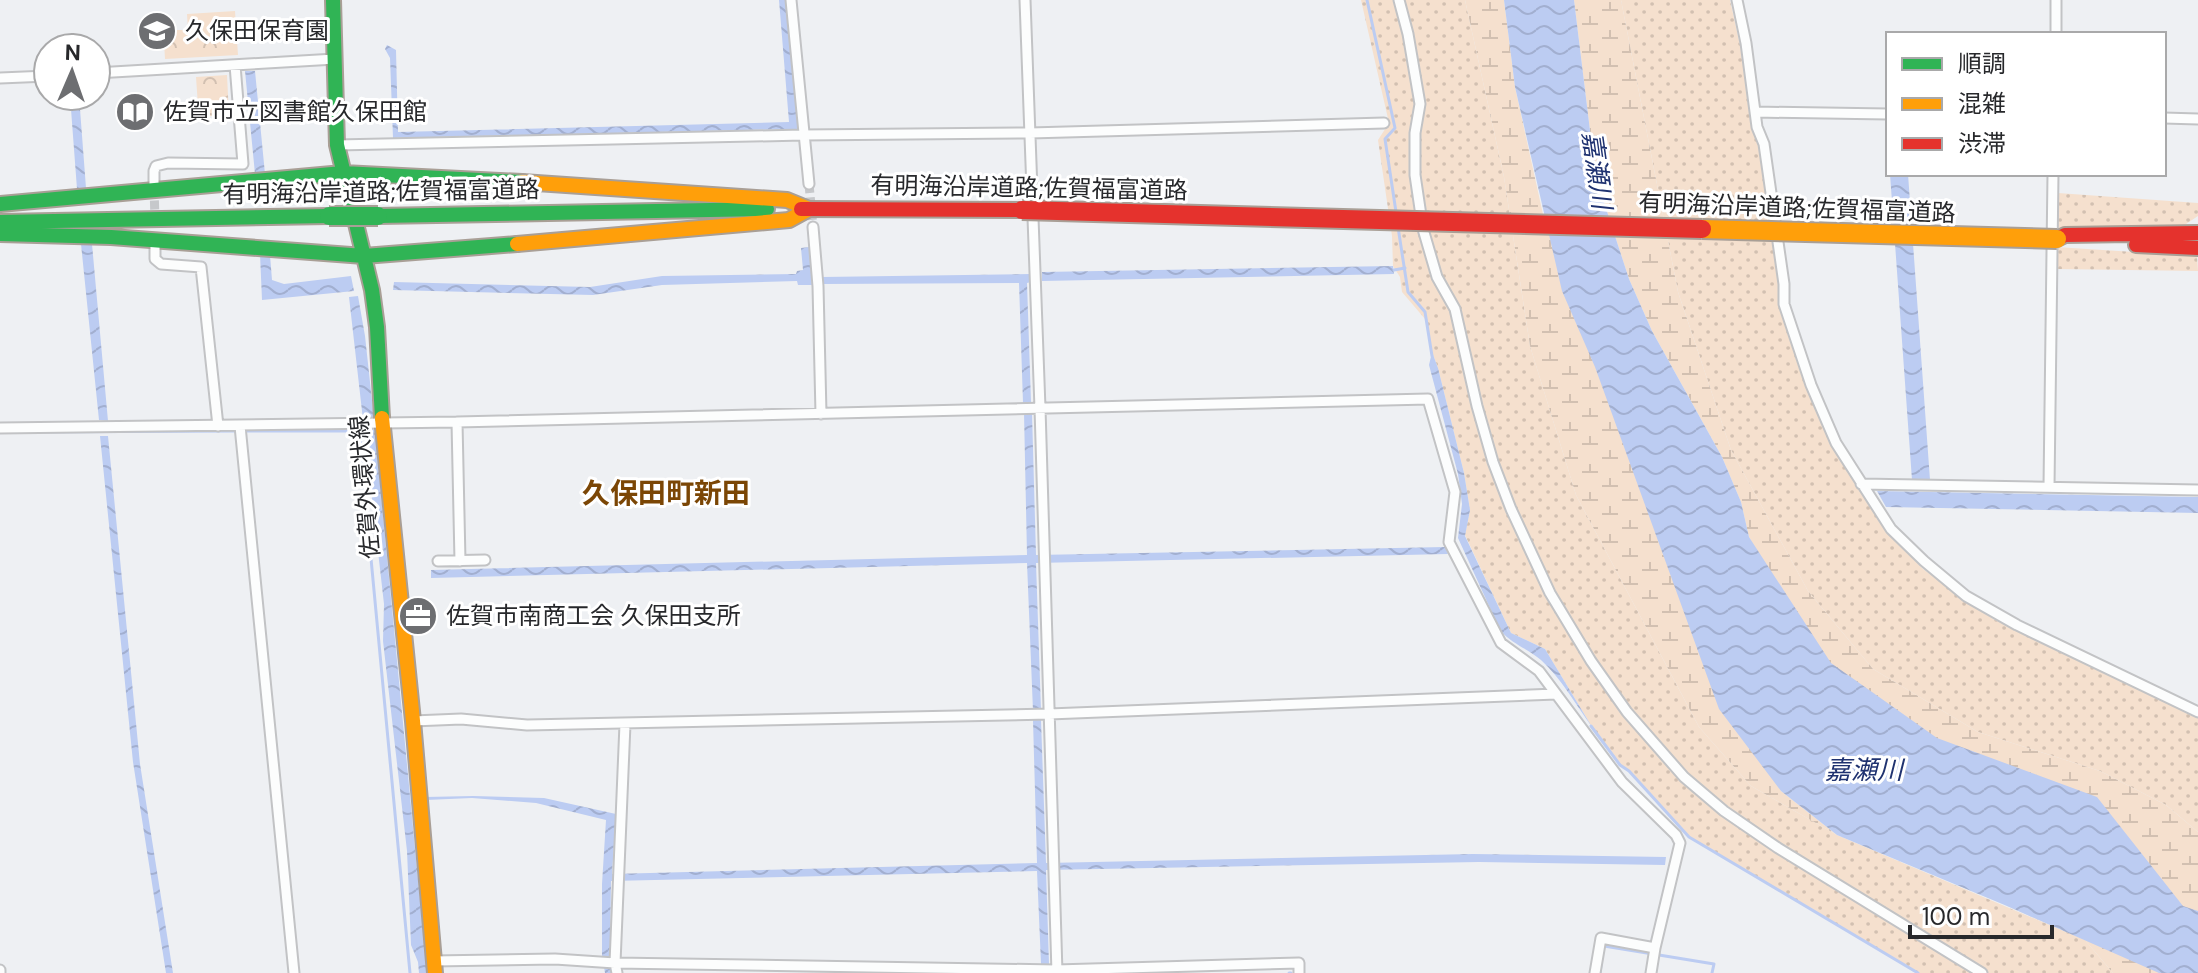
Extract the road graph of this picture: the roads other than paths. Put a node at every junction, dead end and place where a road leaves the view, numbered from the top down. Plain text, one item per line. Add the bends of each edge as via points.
1 (333, 0) edge
2 (791, 0) edge
3 (1025, 0) edge
4 (1399, 0) edge
5 (1737, 0) edge
6 (2056, 0) edge
7 (2056, 32) edge
8 (335, 59) junction
9 (235, 65) junction
10 (112, 72) edge
11 (32, 77) edge
12 (0, 78) edge
13 (1755, 112) junction
14 (1886, 114) edge
15 (2166, 118) edge
16 (2198, 119) edge
17 (1384, 123) dead end
18 (1030, 133) junction
19 (803, 135) junction
20 (337, 145) junction
21 (343, 173) junction
22 (2053, 176) edge
23 (154, 184) dead end
24 (809, 184) tunnel mouth
25 (0, 204) edge
26 (811, 218) junction
27 (0, 222) edge
28 (2198, 233) edge
29 (0, 234) edge
30 (2057, 239) junction
31 (155, 244) dead end
32 (2198, 248) edge
33 (364, 256) junction
34 (1037, 408) junction
35 (821, 414) junction
36 (457, 422) junction
37 (379, 424) junction
38 (218, 426) junction
39 (240, 426) junction
40 (0, 428) edge
41 (1861, 484) junction
42 (2049, 487) junction
43 (2198, 490) edge
44 (485, 560) dead end
45 (438, 561) dead end
46 (460, 561) junction
47 (1556, 694) junction
48 (2198, 712) edge
49 (1047, 714) junction
50 (413, 721) junction
51 (625, 724) junction
52 (1654, 953) junction
53 (612, 965) edge
54 (434, 967) edge
55 (1055, 971) edge
56 (294, 973) edge
57 (1299, 973) edge
58 (1595, 973) edge
59 (1651, 973) edge
60 (1982, 973) edge

1 - 8 main road, 佐賀外環状線
2 - 19 street
3 - 18 street
4 - 60 street via 1420,104 1415,175 1423,229 1437,277 1455,309 1493,462 1550,593 1627,712 1684,777 1778,848
5 - 13 street
6 - 7 street
8 - 9 street
8 - 20 main road, 佐賀外環状線
9 - 10 street
9 - 23 street via 243,164 168,163 156,166
11 - 12 street
13 - 14 street
13 - 41 street via 1766,157 1784,304 1811,385
15 - 16 street
17 - 18 street
18 - 19 street
18 - 34 street
19 - 20 street
19 - 24 street
20 - 21 main road, 佐賀外環状線
21 - 25 main road
21 - 26 main road via 787,200
21 - 33 main road, 佐賀外環状線
22 - 42 street
26 - 27 main road, 有明海沿岸道路;佐賀福富道路, bridge via 329,216
26 - 30 main road, 有明海沿岸道路;佐賀福富道路, bridge via 1022,210
26 - 33 main road
26 - 35 street
28 - 30 main road
29 - 33 main road
30 - 32 main road
31 - 38 street via 155,259 161,264 201,267
33 - 37 main road, 佐賀外環状線 via 377,327
34 - 35 street
34 - 47 street via 1428,399 1455,492 1449,542 1501,643 1539,671
34 - 49 street
35 - 36 street
36 - 37 street
36 - 46 street
37 - 39 street
37 - 50 main road, 佐賀外環状線
38 - 39 street
38 - 40 street
39 - 56 street
41 - 42 street
41 - 48 street via 1891,529 1966,596
42 - 43 street
44 - 46 street
45 - 46 street
47 - 49 street
47 - 52 street via 1622,782 1680,843
49 - 51 street
49 - 55 street
50 - 51 street
50 - 54 main road, 佐賀外環状線
51 - 53 street
52 - 58 street via 1601,938
52 - 59 street
53 - 54 street via 555,959
53 - 55 street
55 - 57 street via 1299,963

